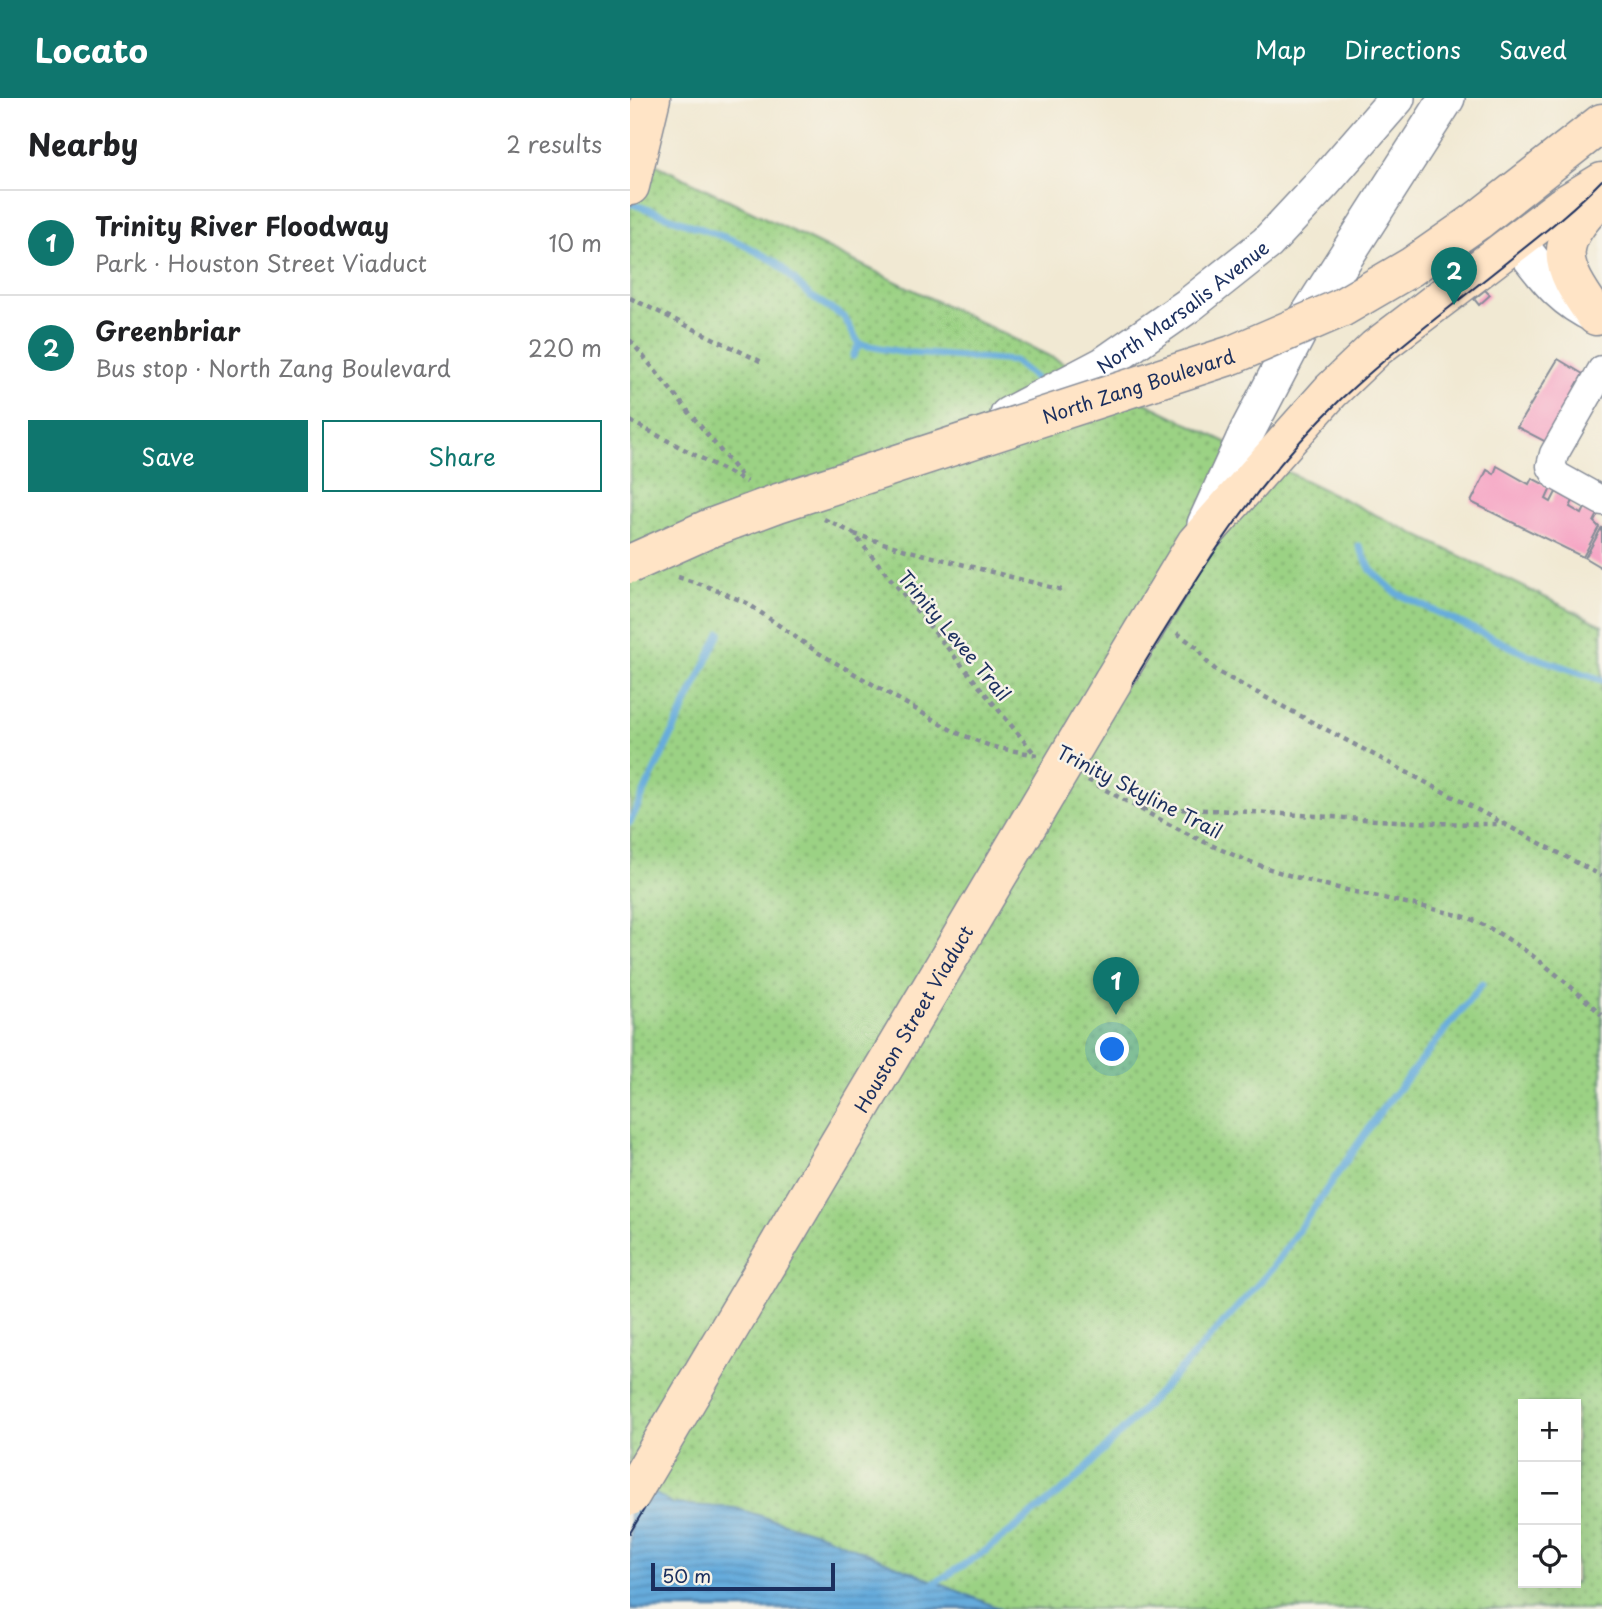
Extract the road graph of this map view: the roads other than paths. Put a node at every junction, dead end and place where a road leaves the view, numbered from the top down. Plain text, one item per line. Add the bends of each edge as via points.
1 (651, 98) edge
2 (1397, 98) edge
3 (1447, 98) edge
4 (1602, 123) edge
5 (1602, 182) edge
6 (630, 186) edge
7 (1602, 196) edge
8 (1517, 241) junction
9 (1599, 318) edge
10 (1602, 370) edge
11 (923, 456) junction
12 (1602, 501) edge
13 (1196, 543) junction
14 (630, 564) edge
15 (630, 1496) edge

1 - 6 main road
2 - 11 street, North Marsalis Avenue, bridge via 1267,243 1189,305 1103,365
3 - 13 street via 1307,317
4 - 11 main road, North Zang Boulevard, bridge via 1477,221 1341,308 1176,375
5 - 8 main road
7 - 9 main road via 1572,230 1566,257 1574,282
8 - 9 street via 1559,293
8 - 13 main road via 1376,348
10 - 12 street via 1550,466 1557,476
11 - 14 main road, North Zang Boulevard, bridge via 708,529
13 - 15 main road, Houston Street Viaduct, bridge

